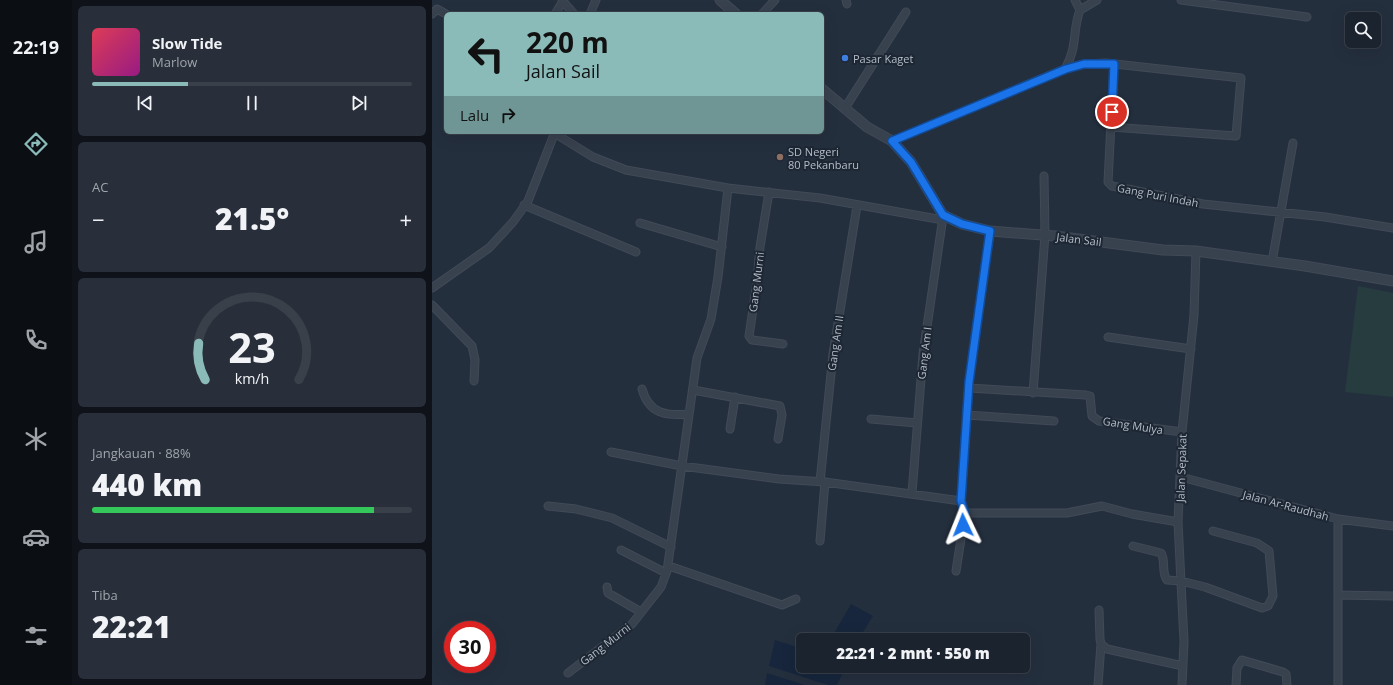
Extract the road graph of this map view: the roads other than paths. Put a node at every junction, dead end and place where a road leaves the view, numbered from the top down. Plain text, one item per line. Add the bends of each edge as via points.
1 (562, 0) edge
2 (596, 0) edge
3 (720, 0) edge
4 (775, 0) edge
5 (1075, 0) edge
6 (1098, 0) edge
7 (1181, 0) edge
8 (1080, 10) junction
9 (556, 12) edge
10 (572, 12) edge
11 (591, 12) edge
12 (734, 12) edge
13 (764, 12) edge
14 (906, 12) dead end
15 (444, 13) edge
16 (432, 14) edge
17 (1307, 17) dead end
18 (1114, 64) junction
19 (1066, 69) junction
20 (824, 91) edge
21 (845, 108) junction
22 (1111, 127) junction
23 (553, 134) edge
24 (557, 134) edge
25 (892, 141) junction
26 (1293, 143) dead end
27 (1044, 176) dead end
28 (728, 188) junction
29 (769, 192) junction
30 (524, 205) junction
31 (857, 206) junction
32 (1280, 214) junction
33 (943, 218) junction
34 (640, 223) dead end
35 (1393, 228) edge
36 (990, 231) junction
37 (1045, 235) junction
38 (722, 247) junction
39 (1196, 251) junction
40 (636, 252) dead end
41 (1272, 262) junction
42 (1393, 281) edge
43 (432, 288) edge
44 (432, 305) edge
45 (1108, 337) dead end
46 (783, 344) dead end
47 (1190, 349) junction
48 (474, 381) dead end
49 (969, 388) junction
50 (642, 389) dead end
51 (693, 390) junction
52 (1033, 392) junction
53 (735, 397) junction
54 (689, 414) junction
55 (967, 415) junction
56 (871, 419) dead end
57 (1054, 421) dead end
58 (917, 423) junction
59 (730, 429) dead end
60 (1182, 432) junction
61 (778, 439) dead end
62 (611, 452) dead end
63 (682, 466) junction
64 (1181, 477) junction
65 (823, 482) junction
66 (912, 493) junction
67 (961, 501) junction
68 (548, 506) dead end
69 (965, 513) junction
70 (1338, 519) junction
71 (1178, 522) junction
72 (1393, 526) edge
73 (1212, 531) dead end
74 (820, 541) dead end
75 (1133, 546) dead end
76 (671, 547) junction
77 (621, 550) dead end
78 (669, 566) junction
79 (956, 571) dead end
80 (666, 573) junction
81 (1181, 581) junction
82 (607, 587) dead end
83 (1338, 595) junction
84 (1393, 596) edge
85 (796, 599) dead end
86 (1099, 610) dead end
87 (641, 612) junction
88 (1101, 644) junction
89 (1183, 666) junction
90 (568, 673) dead end
91 (1098, 685) edge
92 (1182, 685) edge
93 (1236, 685) edge
94 (1287, 685) edge
95 (1338, 685) edge

1 - 9 street
1 - 10 street
2 - 11 street
3 - 12 street
4 - 13 street
5 - 8 street
6 - 8 street
7 - 17 street
8 - 19 street via 1076,19 1073,57
14 - 21 street
15 - 16 street via 437,9
18 - 19 street via 1084,64
18 - 22 street, Gang Puri Indah
18 - 22 street via 1241,78 1236,136
19 - 25 street
20 - 21 street
21 - 25 street via 867,127
22 - 32 street, Gang Puri Indah via 1108,182 1112,186 1203,204
23 - 30 street
24 - 28 street via 593,157 626,170
25 - 33 street via 911,162
26 - 32 street
27 - 37 street
28 - 29 street
28 - 38 street, Gang Murni
29 - 31 street via 820,198
29 - 46 street, Gang Murni via 749,336 752,340
30 - 40 street
30 - 43 street via 489,248
31 - 33 street
31 - 65 street, Gang Am II via 833,354
32 - 35 street, Gang Puri Indah via 1325,217
32 - 41 street
33 - 36 street, Jalan Sail
33 - 58 street, Gang Am I via 923,354
34 - 38 street
36 - 37 street, Jalan Sail
36 - 49 street
37 - 39 street, Jalan Sail via 1163,250
37 - 52 street
38 - 51 street, Gang Murni via 711,319 697,358
39 - 41 street, Jalan Sail
39 - 47 street, Jalan Sepakat
41 - 42 street, Jalan Sail
44 - 48 street via 472,346 475,360
45 - 47 street
47 - 60 street, Jalan Sepakat
49 - 52 street, Gang Mulya
49 - 55 street
50 - 54 street via 648,405 655,410 678,415
51 - 53 street
51 - 54 street, Gang Murni
52 - 60 street, Gang Mulya via 1086,394 1090,396 1092,416 1099,421
53 - 59 street
53 - 61 street via 780,406 782,415
54 - 63 street, Gang Murni
55 - 57 street
55 - 67 street
56 - 58 street
58 - 66 street, Gang Am I
60 - 64 street, Jalan Sepakat
62 - 63 street
63 - 65 street
63 - 76 street, Gang Murni
64 - 70 street, Jalan Ar-Raudhah
64 - 71 street, Jalan Sepakat
65 - 66 street
65 - 74 street, Gang Am II
66 - 67 street
67 - 69 street
68 - 76 street via 576,509 612,518
69 - 71 street via 1067,513 1102,506
69 - 79 street
70 - 72 street, Jalan Ar-Raudhah
70 - 83 street
71 - 81 street, Jalan Sepakat
73 - 81 street via 1257,543 1268,551 1273,588 1271,602 1262,608 1222,592
75 - 81 street via 1161,553 1166,578
76 - 78 street, Gang Murni
77 - 80 street
78 - 80 street, Gang Murni
78 - 85 street via 782,605
80 - 87 street, Gang Murni via 661,587
81 - 89 street, Jalan Sepakat
82 - 87 street via 608,593
83 - 84 street
83 - 95 street
86 - 88 street
87 - 90 street, Gang Murni via 632,624
88 - 89 street via 1107,649
88 - 91 street
89 - 92 street, Jalan Sepakat
93 - 94 street via 1237,668 1242,660 1283,672 1286,674

